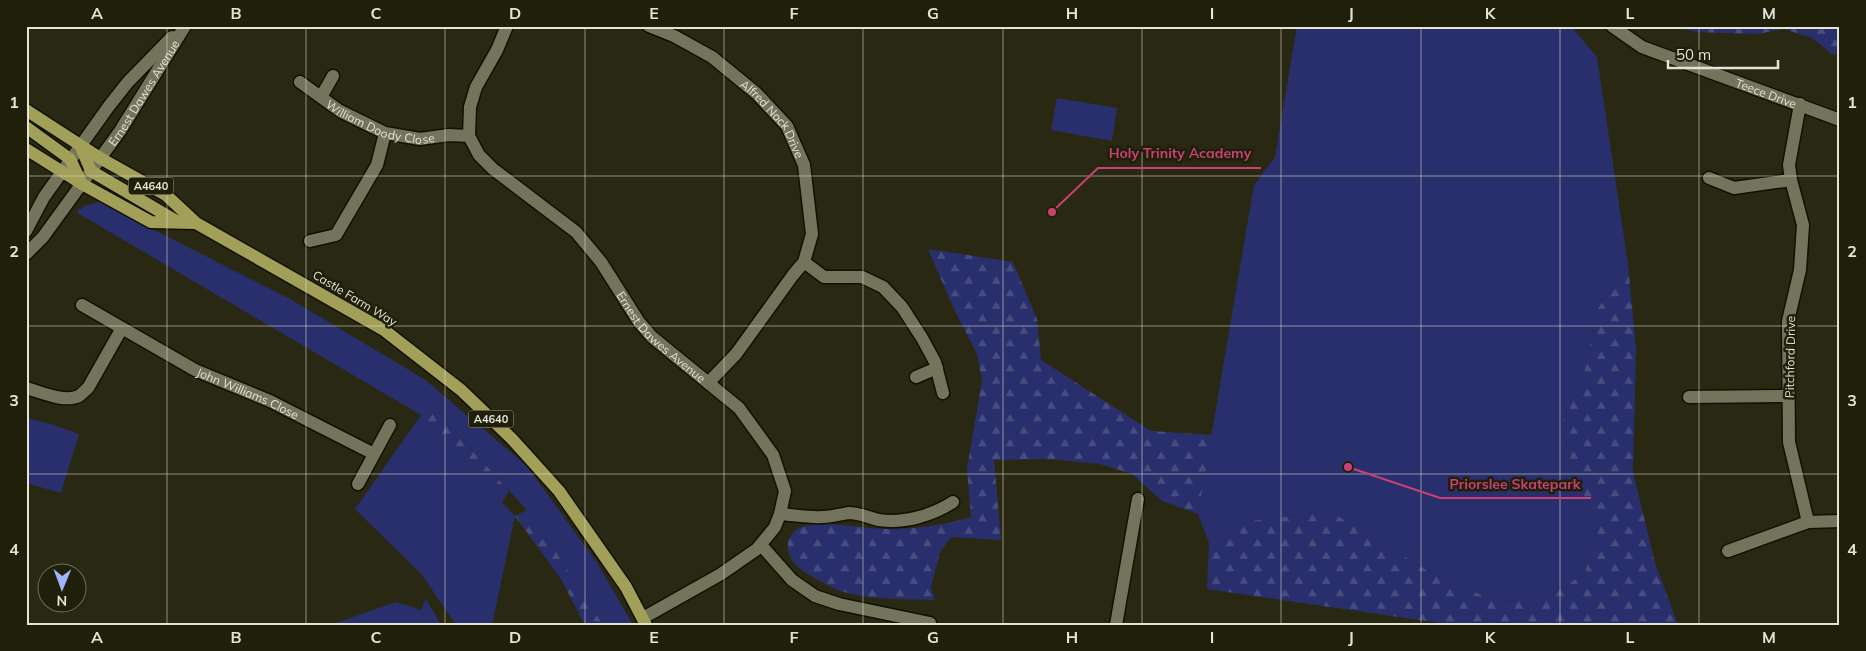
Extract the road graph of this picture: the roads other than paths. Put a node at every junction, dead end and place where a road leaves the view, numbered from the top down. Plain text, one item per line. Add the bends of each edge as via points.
1 (184, 26) edge
2 (507, 26) edge
3 (649, 26) edge
4 (1612, 26) edge
5 (333, 76) dead end
6 (300, 82) dead end
7 (321, 97) junction
8 (1800, 104) junction
9 (26, 110) edge
10 (1840, 120) edge
11 (26, 127) edge
12 (385, 133) junction
13 (469, 136) junction
14 (80, 145) junction
15 (26, 150) edge
16 (100, 158) junction
17 (70, 159) junction
18 (91, 171) junction
19 (61, 172) junction
20 (1709, 178) dead end
21 (1790, 180) junction
22 (82, 184) junction
23 (180, 223) junction
24 (196, 223) junction
25 (26, 231) edge
26 (310, 241) dead end
27 (26, 254) edge
28 (804, 262) junction
29 (82, 305) dead end
30 (122, 328) junction
31 (937, 368) junction
32 (916, 377) dead end
33 (708, 382) junction
34 (26, 388) edge
35 (943, 392) dead end
36 (1788, 396) junction
37 (1689, 398) dead end
38 (390, 425) dead end
39 (374, 454) junction
40 (358, 484) dead end
41 (1138, 499) dead end
42 (953, 502) dead end
43 (780, 514) junction
44 (1840, 521) edge
45 (1808, 522) junction
46 (761, 545) junction
47 (1728, 551) dead end
48 (645, 621) edge
49 (934, 624) edge
50 (1116, 625) edge

1 - 14 street via 128,82
1 - 16 street, Ernest Dawes Avenue
2 - 13 street via 476,87 470,107
3 - 28 street, Alfred Nock Drive via 712,57 756,93 787,126 804,164 810,211 812,234
4 - 8 street, Teece Drive via 1642,47
5 - 7 street
6 - 7 street, William Doody Close
7 - 12 street, William Doody Close via 340,111
8 - 10 street, Teece Drive
8 - 21 street, Pitchford Drive via 1788,165
9 - 14 main road, Castle Farm Way / A4640
11 - 17 main road
12 - 13 street, William Doody Close via 420,139
12 - 26 street via 377,165 336,235
13 - 33 street, Ernest Dawes Avenue via 479,155 493,169 576,232 602,262 652,337
14 - 16 main road, Castle Farm Way / A4640
14 - 17 street
14 - 18 main road
15 - 19 main road
16 - 18 street, Ernest Dawes Avenue
16 - 24 main road, Castle Farm Way / A4640 via 166,195
17 - 19 street
17 - 22 main road
18 - 22 street, Ernest Dawes Avenue
18 - 23 main road
19 - 22 main road
19 - 25 street
20 - 21 street via 1734,188
21 - 36 street, Pitchford Drive via 1803,225 1800,270 1788,321
22 - 23 main road via 151,222
22 - 27 street, Ernest Dawes Avenue via 43,237
23 - 24 main road
24 - 48 main road, Castle Farm Way / A4640 via 384,330 461,390 559,491 626,586
28 - 31 street via 824,277 862,278 883,287 902,307
28 - 33 street, Alfred Nock Drive via 736,354
29 - 30 street, John Williams Close
30 - 34 street via 88,388 80,395 70,398
30 - 39 street, John Williams Close via 195,370 270,401
31 - 32 street
31 - 35 street
33 - 43 street, Ernest Dawes Avenue via 739,408 773,455 785,491
36 - 37 street
36 - 45 street, Pitchford Drive via 1789,442
38 - 39 street
39 - 40 street
41 - 50 street
42 - 43 street via 942,509 893,521 850,513 821,518
43 - 46 street, Ernest Dawes Avenue
44 - 45 street
45 - 47 street
46 - 48 street, Ernest Dawes Avenue
46 - 49 street via 792,580 815,596

